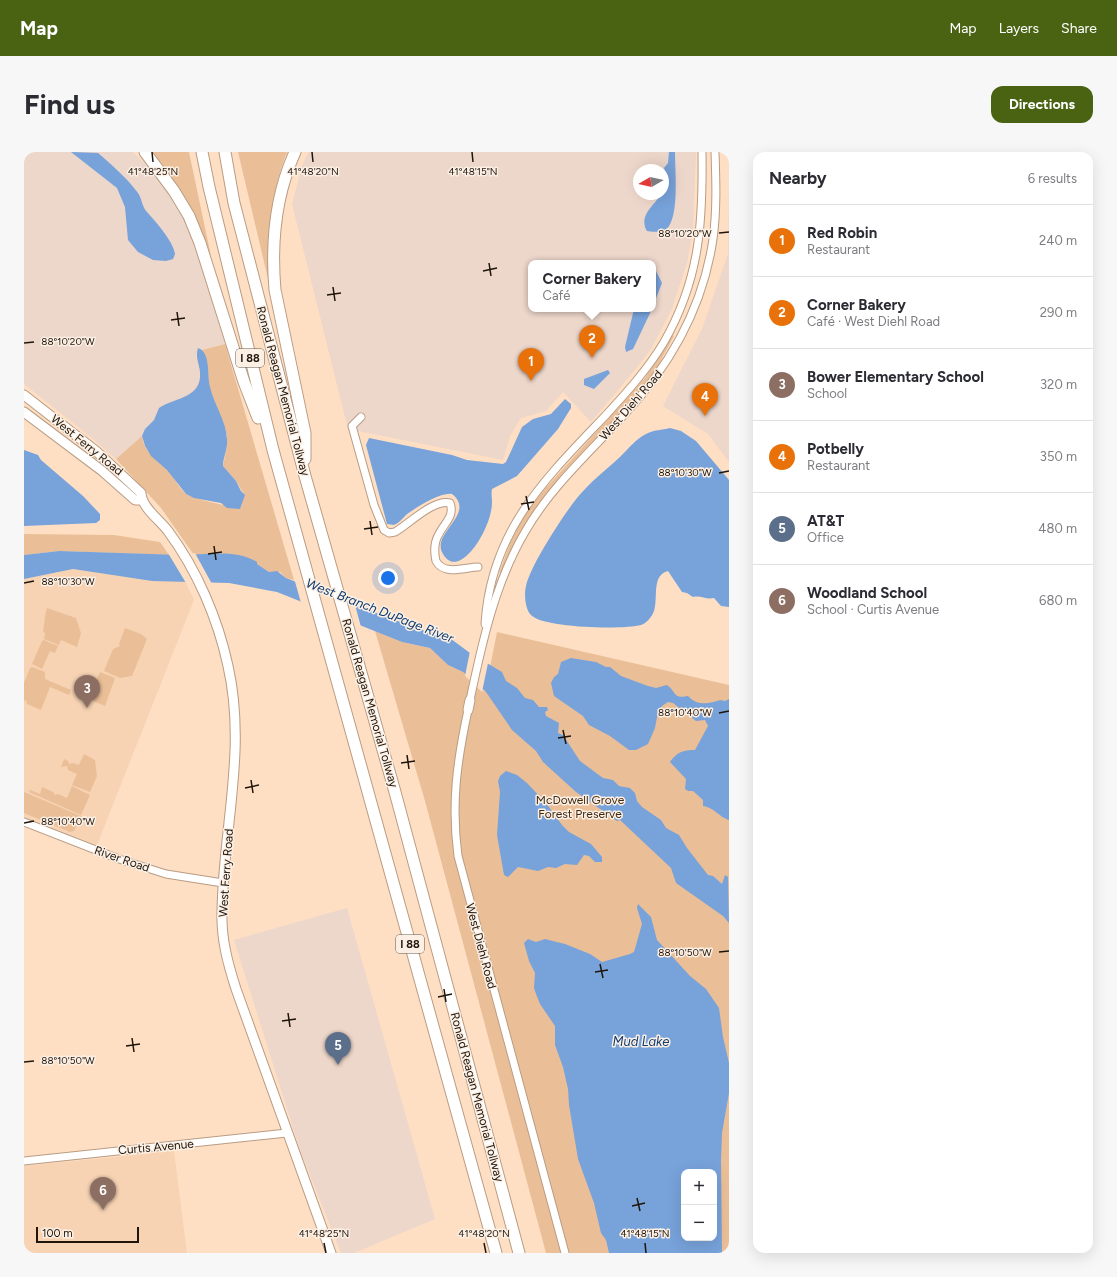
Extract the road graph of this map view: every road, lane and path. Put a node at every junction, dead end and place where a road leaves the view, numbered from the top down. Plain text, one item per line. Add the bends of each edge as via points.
1 (145, 152) edge
2 (202, 152) edge
3 (225, 152) edge
4 (294, 152) edge
5 (702, 152) edge
6 (715, 152) edge
7 (24, 395) edge
8 (24, 412) edge
9 (361, 417) dead end
10 (272, 450) junction
11 (306, 476) junction
12 (142, 500) junction
13 (478, 567) dead end
14 (484, 634) junction
15 (470, 700) joint
16 (468, 710) joint
17 (24, 822) edge
18 (224, 883) junction
19 (287, 1134) junction
20 (24, 1161) edge
21 (331, 1253) edge
22 (496, 1253) edge
23 (519, 1253) edge
24 (566, 1253) edge

1 - 10 highway via 189,216 244,382
2 - 10 highway, Ronald Reagan Memorial Tollway / I 88
3 - 11 highway, Ronald Reagan Memorial Tollway / I 88 via 234,204
4 - 11 highway via 284,181 272,248 274,290 305,433
5 - 14 street, West Diehl Road via 700,236 692,272 678,313 643,374 545,480 513,525 498,560 486,602
6 - 14 street, West Diehl Road via 713,238 700,294 684,333 651,385 555,489 537,513 510,561
7 - 12 main road, West Ferry Road via 124,476 141,493
8 - 12 main road, West Ferry Road via 101,470 135,500
9 - 13 street via 352,426 374,505 384,530 389,533 395,532 432,507 445,502 450,503 451,516 436,541 436,562 442,568 453,570
10 - 22 highway, Ronald Reagan Memorial Tollway / I 88
11 - 23 highway, Ronald Reagan Memorial Tollway / I 88
12 - 18 main road, West Ferry Road via 184,555 211,609 228,665 236,721 235,777
14 - 15 street, West Diehl Road
15 - 16 main road, West Diehl Road
16 - 24 street, West Diehl Road via 454,790 458,856
17 - 18 street, River Road via 166,874
18 - 19 main road, West Ferry Road via 223,933 230,972
19 - 20 street, Curtis Avenue
19 - 21 main road, West Ferry Road

